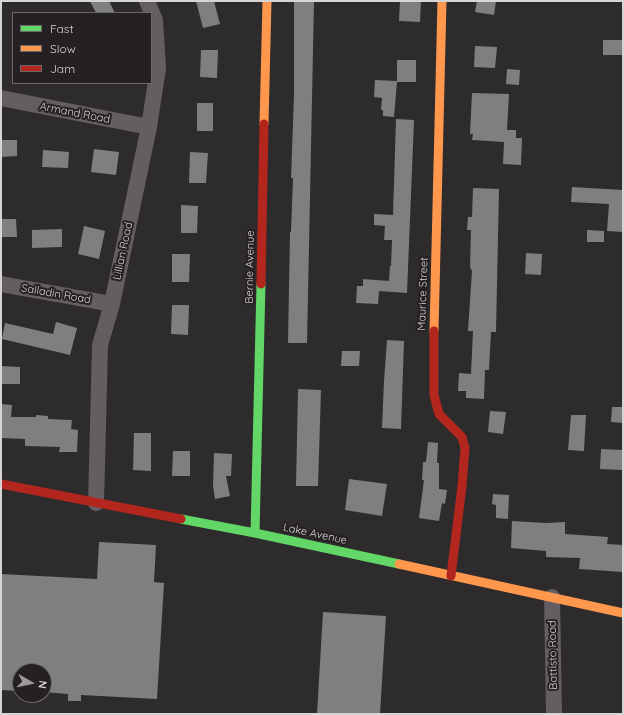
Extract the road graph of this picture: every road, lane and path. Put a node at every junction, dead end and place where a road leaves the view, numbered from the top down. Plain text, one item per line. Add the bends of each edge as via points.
1 (147, 1) edge
2 (268, 1) edge
3 (442, 1) edge
4 (152, 12) edge
5 (152, 13) edge
6 (1, 98) edge
7 (149, 127) junction
8 (1, 284) edge
9 (112, 304) junction
10 (1, 484) edge
11 (96, 503) junction
12 (255, 533) junction
13 (451, 576) junction
14 (552, 597) junction
15 (623, 613) edge
16 (554, 714) edge

1 - 4 street, Lillian Road
2 - 12 street, Bernie Avenue
3 - 13 street, Maurice Street via 434,395 438,414 462,436 465,448
5 - 7 street, Lillian Road via 155,20 158,68
6 - 7 street, Armand Road
7 - 9 street, Lillian Road
8 - 9 street, Salladin Road
9 - 11 street, Lillian Road via 100,345
10 - 11 street, Lake Avenue
11 - 12 street, Lake Avenue
12 - 13 street, Lake Avenue
13 - 14 street, Lake Avenue
14 - 15 street, Lake Avenue
14 - 16 street, Battisto Road

